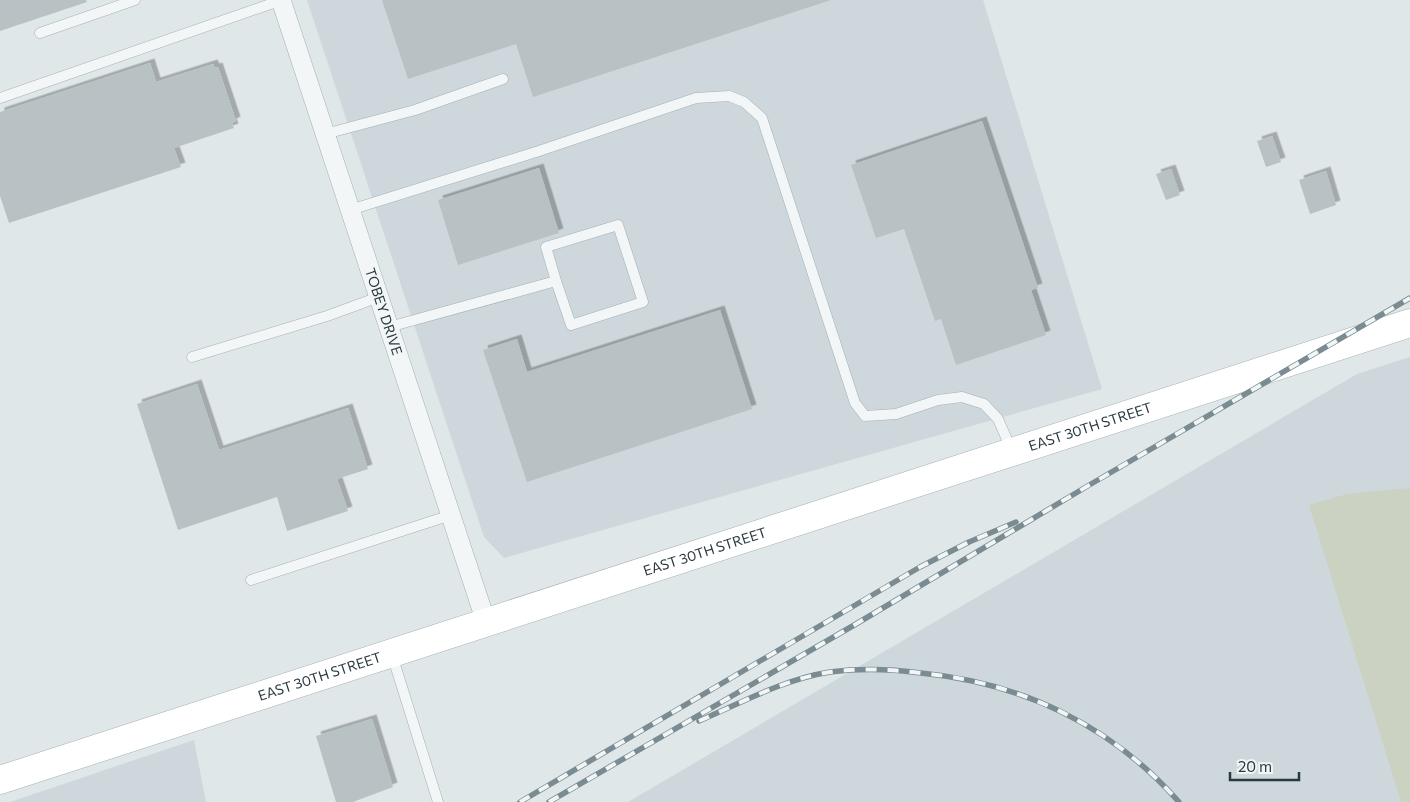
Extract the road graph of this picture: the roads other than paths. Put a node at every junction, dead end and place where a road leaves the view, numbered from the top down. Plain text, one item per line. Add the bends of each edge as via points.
1 (135, 0) edge
2 (281, 0) edge
3 (40, 33) dead end
4 (503, 79) dead end
5 (0, 98) edge
6 (325, 134) junction
7 (350, 210) junction
8 (556, 281) junction
9 (379, 297) junction
10 (1410, 323) edge
11 (389, 327) junction
12 (192, 357) dead end
13 (1013, 451) junction
14 (451, 515) junction
15 (251, 580) dead end
16 (486, 622) junction
17 (391, 653) junction
18 (0, 780) edge
19 (438, 802) edge

1 - 3 lane
2 - 5 lane
2 - 6 street, TOBEY DRIVE
4 - 6 lane via 415,110
6 - 7 street, TOBEY DRIVE
7 - 9 street, TOBEY DRIVE
7 - 13 lane via 696,98 729,96 744,102 762,118 855,403 865,416 896,414 938,400 962,397 984,404 998,420
8 - 8 lane via 546,247 618,225 644,302 571,325
8 - 11 lane
9 - 11 street, TOBEY DRIVE
9 - 12 lane via 328,316
10 - 13 main road, EAST 30TH STREET
11 - 14 street, TOBEY DRIVE
13 - 16 main road, EAST 30TH STREET
14 - 15 lane
14 - 16 street, TOBEY DRIVE
16 - 17 main road, EAST 30TH STREET
17 - 18 main road, EAST 30TH STREET
17 - 19 lane

